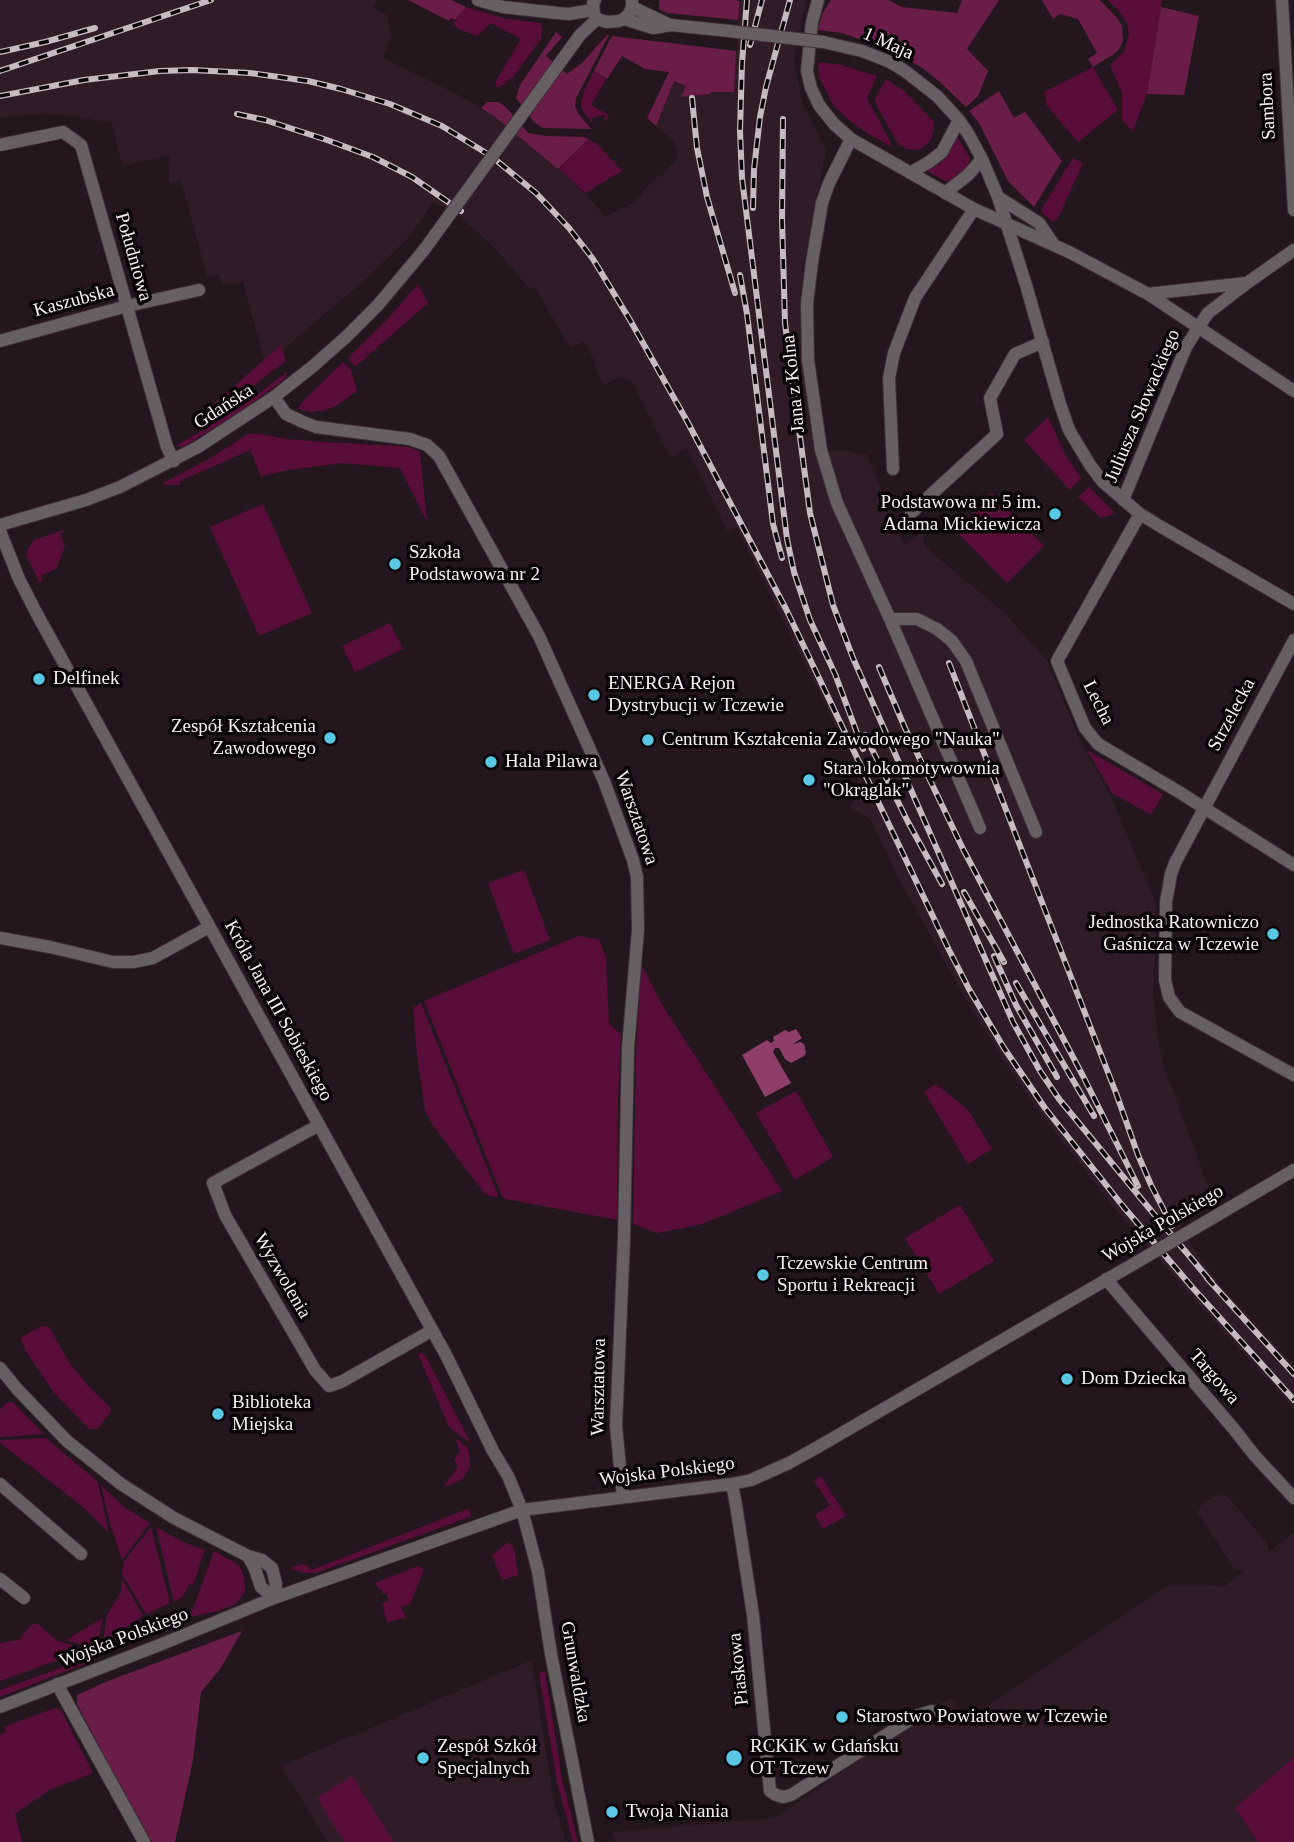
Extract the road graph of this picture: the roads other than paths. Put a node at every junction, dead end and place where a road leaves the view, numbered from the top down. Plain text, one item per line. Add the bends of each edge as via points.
1 (478, 0) edge
2 (818, 0) edge
3 (1282, 0) edge
4 (632, 4) edge
5 (595, 9) edge
6 (569, 14) junction
7 (624, 19) junction
8 (671, 25) junction
9 (580, 35) junction
10 (959, 120) junction
11 (851, 139) junction
12 (0, 145) edge
13 (982, 159) junction
14 (910, 173) junction
15 (945, 193) junction
16 (998, 197) junction
17 (974, 209) junction
18 (1294, 210) edge
19 (1006, 223) junction
20 (1055, 245) junction
21 (1294, 250) edge
22 (1247, 283) junction
23 (199, 290) dead end
24 (1148, 294) junction
25 (127, 306) junction
26 (1198, 328) junction
27 (0, 341) edge
28 (1043, 342) junction
29 (1294, 391) edge
30 (274, 397) junction
31 (174, 461) junction
32 (893, 469) dead end
33 (1123, 500) junction
34 (911, 513) dead end
35 (1140, 514) junction
36 (0, 526) edge
37 (0, 531) edge
38 (1294, 604) edge
39 (890, 619) junction
40 (1294, 640) edge
41 (1204, 808) junction
42 (980, 828) dead end
43 (1036, 832) dead end
44 (1294, 865) edge
45 (209, 928) junction
46 (0, 938) edge
47 (1294, 1075) edge
48 (319, 1125) junction
49 (1294, 1170) edge
50 (1106, 1279) junction
51 (431, 1331) junction
52 (0, 1368) edge
53 (732, 1484) junction
54 (0, 1485) edge
55 (623, 1497) junction
56 (1294, 1498) edge
57 (522, 1510) junction
58 (81, 1553) dead end
59 (0, 1578) edge
60 (24, 1598) dead end
61 (274, 1598) junction
62 (57, 1684) junction
63 (0, 1707) edge
64 (932, 1711) dead end
65 (144, 1842) edge
66 (588, 1842) edge

1 - 6 street
2 - 11 street via 807,71 811,88 819,105
3 - 18 street, Sambora
4 - 7 street
4 - 8 street
5 - 6 street
5 - 7 street via 607,22
5 - 9 street
6 - 9 street
7 - 8 street via 653,28
8 - 10 street, 1 Maja, bridge via 823,42 862,51 919,81
9 - 30 street, Gdańska, bridge via 395,286 354,329
10 - 13 street, 1 Maja
10 - 14 street via 942,152
11 - 14 street
11 - 39 street, Jana z Kolna via 822,203 807,304 808,360 821,450 837,503
12 - 25 street, Południowa via 63,132 81,145
13 - 15 street
13 - 16 street, 1 Maja
14 - 15 street
15 - 17 street
16 - 19 street, 1 Maja
16 - 20 street via 1039,223
17 - 19 street
17 - 32 street via 915,298 894,353 889,378
19 - 20 street
19 - 28 street, 1 Maja
20 - 24 street
21 - 22 street, Juliusza Słowackiego
22 - 24 street
22 - 26 street, Juliusza Słowackiego via 1208,313
23 - 25 street, Kaszubska
24 - 26 street
25 - 27 street, Kaszubska
25 - 31 street, Południowa
26 - 29 street
26 - 33 street, Juliusza Słowackiego
28 - 33 street, 1 Maja via 1069,430 1103,482
28 - 34 street via 1015,354 990,398 997,434
30 - 31 street, Gdańska
30 - 55 street, Warsztatowa via 286,414 316,427 410,439 439,456 539,636 604,780 633,860 638,930 628,1048 616,1426
31 - 36 street, Gdańska via 86,500
33 - 35 street, 1 Maja
35 - 38 street, 1 Maja
35 - 41 street, Lecha via 1057,661 1085,728 1098,744
37 - 45 street, Króla Jana III Sobieskiego via 38,616
39 - 42 street, Jana z Kolna
39 - 43 street via 917,620 937,629 966,661
40 - 41 street, Strzelecka
41 - 44 street, Lecha
41 - 47 street, Strzelecka via 1169,883 1165,980 1169,997 1180,1012
45 - 46 street via 153,958 133,962 113,962
45 - 48 street, Króla Jana III Sobieskiego
48 - 51 street, Króla Jana III Sobieskiego
48 - 51 street, Wyzwolenia via 213,1183 225,1215 315,1370 329,1386
49 - 50 street, Wojska Polskiego, bridge
50 - 53 street, Wojska Polskiego via 789,1463
50 - 56 street, Targowa
51 - 57 street, Króla Jana III Sobieskiego
52 - 61 street via 67,1441 114,1479 174,1518 272,1568
53 - 55 street, Wojska Polskiego
53 - 64 street, Piaskowa via 753,1615 770,1791 776,1796 791,1795 916,1716
54 - 58 street
55 - 57 street, Wojska Polskiego
57 - 61 street, Wojska Polskiego
57 - 66 street, Grunwaldzka via 538,1571
59 - 60 street
61 - 62 street, Wojska Polskiego
62 - 63 street, Wojska Polskiego
62 - 65 street

